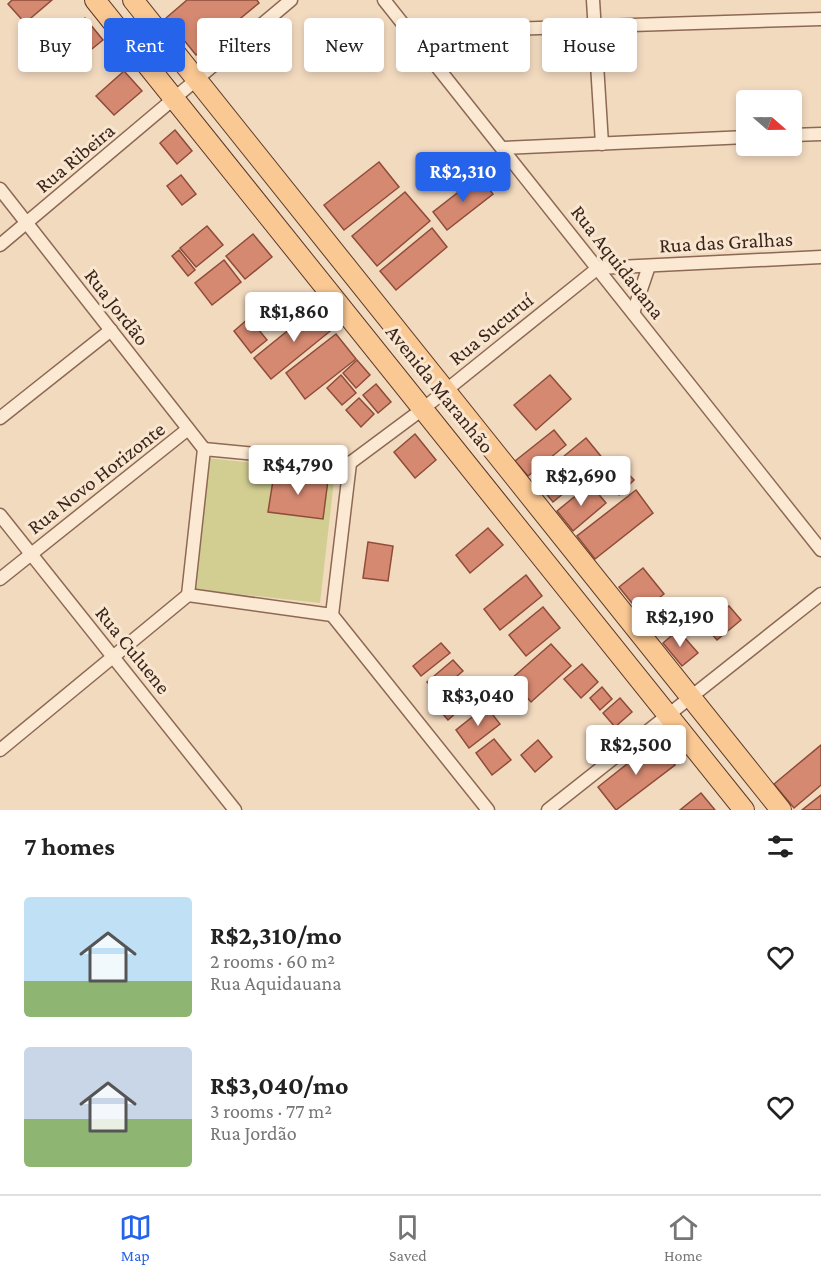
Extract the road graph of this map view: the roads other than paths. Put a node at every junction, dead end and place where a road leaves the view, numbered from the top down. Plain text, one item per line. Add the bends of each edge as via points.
1 (95, 0) edge
2 (134, 0) edge
3 (291, 0) edge
4 (384, 0) edge
5 (593, 0) edge
6 (399, 18) edge
7 (595, 18) edge
8 (821, 19) edge
9 (637, 25) edge
10 (442, 72) edge
11 (598, 72) edge
12 (196, 80) junction
13 (173, 100) junction
14 (821, 134) edge
15 (802, 135) edge
16 (736, 138) edge
17 (602, 144) junction
18 (503, 148) junction
19 (0, 189) edge
20 (27, 223) junction
21 (0, 245) edge
22 (821, 257) edge
23 (649, 266) junction
24 (598, 268) junction
25 (633, 313) junction
26 (111, 330) junction
27 (446, 390) junction
28 (424, 408) junction
29 (0, 418) edge
30 (188, 429) junction
31 (204, 449) junction
32 (350, 463) junction
33 (0, 515) edge
34 (821, 550) edge
35 (31, 554) junction
36 (0, 579) edge
37 (821, 594) edge
38 (188, 595) junction
39 (332, 615) junction
40 (113, 657) junction
41 (692, 698) junction
42 (669, 715) junction
43 (0, 750) edge
44 (235, 810) edge
45 (488, 810) edge
46 (548, 810) edge
47 (744, 810) edge
48 (781, 810) edge

1 - 13 main road, Avenida Maranhão
2 - 12 main road, Avenida Maranhão
3 - 12 street, Rua Ribeira
4 - 6 street, Rua Aquidauana
5 - 7 street
8 - 9 street
10 - 18 street, Rua Aquidauana
11 - 17 street
12 - 13 street, Rua Ribeira
12 - 27 main road, Avenida Maranhão
13 - 20 street, Rua Ribeira
13 - 28 main road, Avenida Maranhão
14 - 15 street
16 - 17 street
17 - 18 street
18 - 24 street, Rua Aquidauana
19 - 20 street, Rua Jordão
20 - 21 street, Rua Ribeira
20 - 26 street, Rua Jordão
22 - 23 street, Rua das Gralhas
23 - 24 street, Rua das Gralhas
23 - 25 street
24 - 25 street, Rua Aquidauana
24 - 27 street, Rua Sucuruí
25 - 34 street, Rua Aquidauana
26 - 29 street
26 - 30 street, Rua Jordão
27 - 28 street, Rua Sucuruí
27 - 41 main road, Avenida Maranhão
28 - 32 street, Rua Sucuruí
28 - 42 main road, Avenida Maranhão
30 - 31 street, Rua Jordão
30 - 35 street, Rua Novo Horizonte
31 - 32 street
31 - 38 street
32 - 39 street
33 - 35 street, Rua Culuene
35 - 36 street, Rua Novo Horizonte
35 - 40 street, Rua Culuene
37 - 41 street
38 - 39 street
38 - 40 street
39 - 45 street
40 - 43 street
40 - 44 street, Rua Culuene
41 - 42 street
41 - 48 main road, Avenida Maranhão
42 - 46 street
42 - 47 main road, Avenida Maranhão

